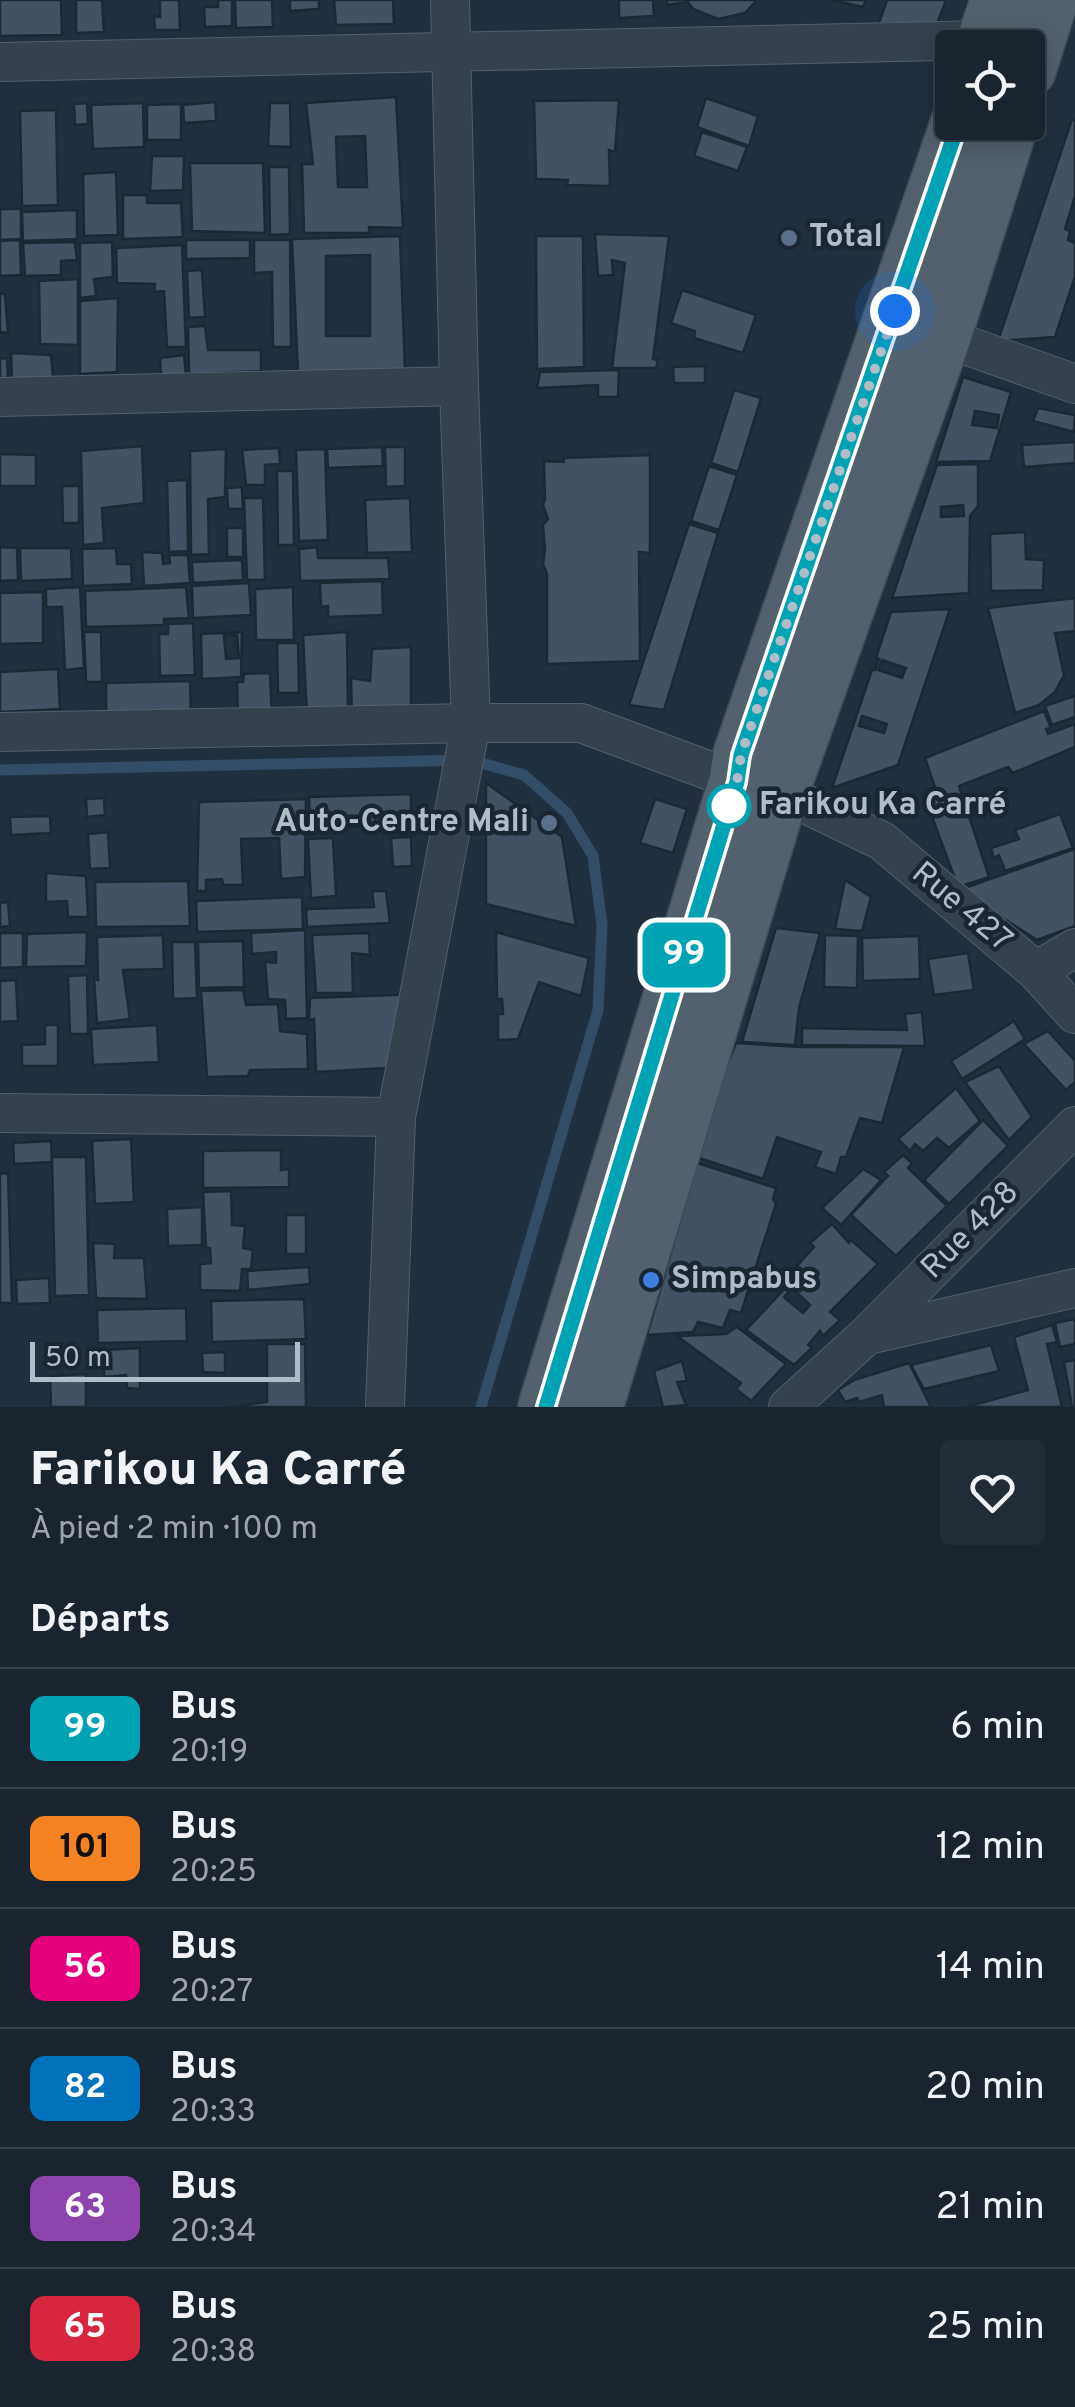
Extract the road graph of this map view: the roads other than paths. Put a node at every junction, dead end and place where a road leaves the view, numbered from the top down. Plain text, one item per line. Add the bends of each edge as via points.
1 (450, 0) edge
2 (1050, 0) edge
3 (1010, 30) edge
4 (935, 40) edge
5 (452, 52) junction
6 (0, 62) edge
7 (953, 140) edge
8 (1005, 140) edge
9 (942, 336) junction
10 (1068, 373) edge
11 (458, 386) junction
12 (0, 396) edge
13 (471, 723) junction
14 (0, 732) edge
15 (759, 787) junction
16 (1075, 948) edge
17 (1036, 971) junction
18 (1075, 1014) edge
19 (0, 1113) edge
20 (396, 1117) junction
21 (1075, 1126) edge
22 (1075, 1288) edge
23 (867, 1335) junction
24 (385, 1407) edge
25 (546, 1407) edge
26 (594, 1407) edge
27 (788, 1407) edge

1 - 5 street
2 - 3 main road
4 - 5 street
5 - 6 street
5 - 11 street
7 - 15 main road via 741,755
8 - 9 main road
9 - 10 street
9 - 15 main road
11 - 12 street
11 - 13 street
13 - 14 street, Rue 427
13 - 15 street, Rue 427 via 581,723
13 - 20 street
15 - 17 street, Rue 427 via 882,841
15 - 25 main road
15 - 26 main road
16 - 17 street
17 - 18 street, Rue 427
19 - 20 street
20 - 24 street
21 - 23 street, Rue 428
22 - 23 street, Rue 428
23 - 27 street, Rue 428

